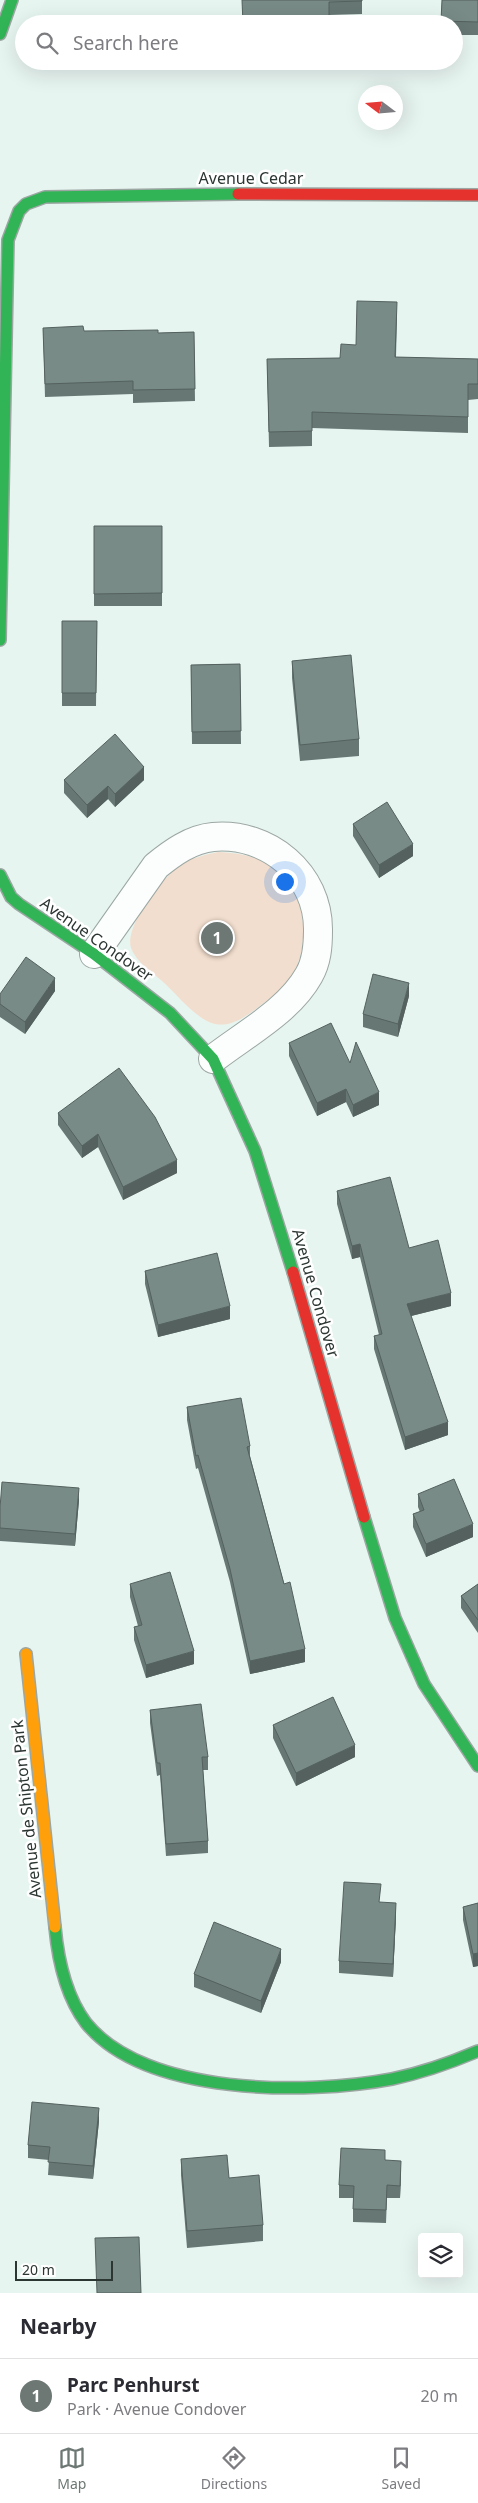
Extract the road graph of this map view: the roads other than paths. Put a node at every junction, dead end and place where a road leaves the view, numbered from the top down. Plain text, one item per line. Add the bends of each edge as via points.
1 (12, 0) edge
2 (0, 34) edge
3 (478, 195) edge
4 (0, 640) edge
5 (0, 875) edge
6 (94, 954) junction
7 (213, 1059) junction
8 (26, 1654) dead end
9 (478, 1766) edge
10 (478, 2051) edge

1 - 2 main road
3 - 4 main road, Avenue Cedar via 127,196 54,198 25,205 16,215 8,240
5 - 6 main road, Avenue Condover via 11,897 19,904
6 - 7 main road, Avenue Condover via 170,1013
6 - 7 street via 156,866 180,849 211,837 232,837 255,842 282,857 307,884 316,907 315,959 310,973 292,997
7 - 9 main road, Avenue Condover via 233,1097 276,1213 384,1587 403,1640 443,1716
8 - 10 main road, Avenue de Shipton Park via 58,1959 69,1993 93,2030 115,2048 141,2062 208,2081 285,2088 359,2084 424,2071

